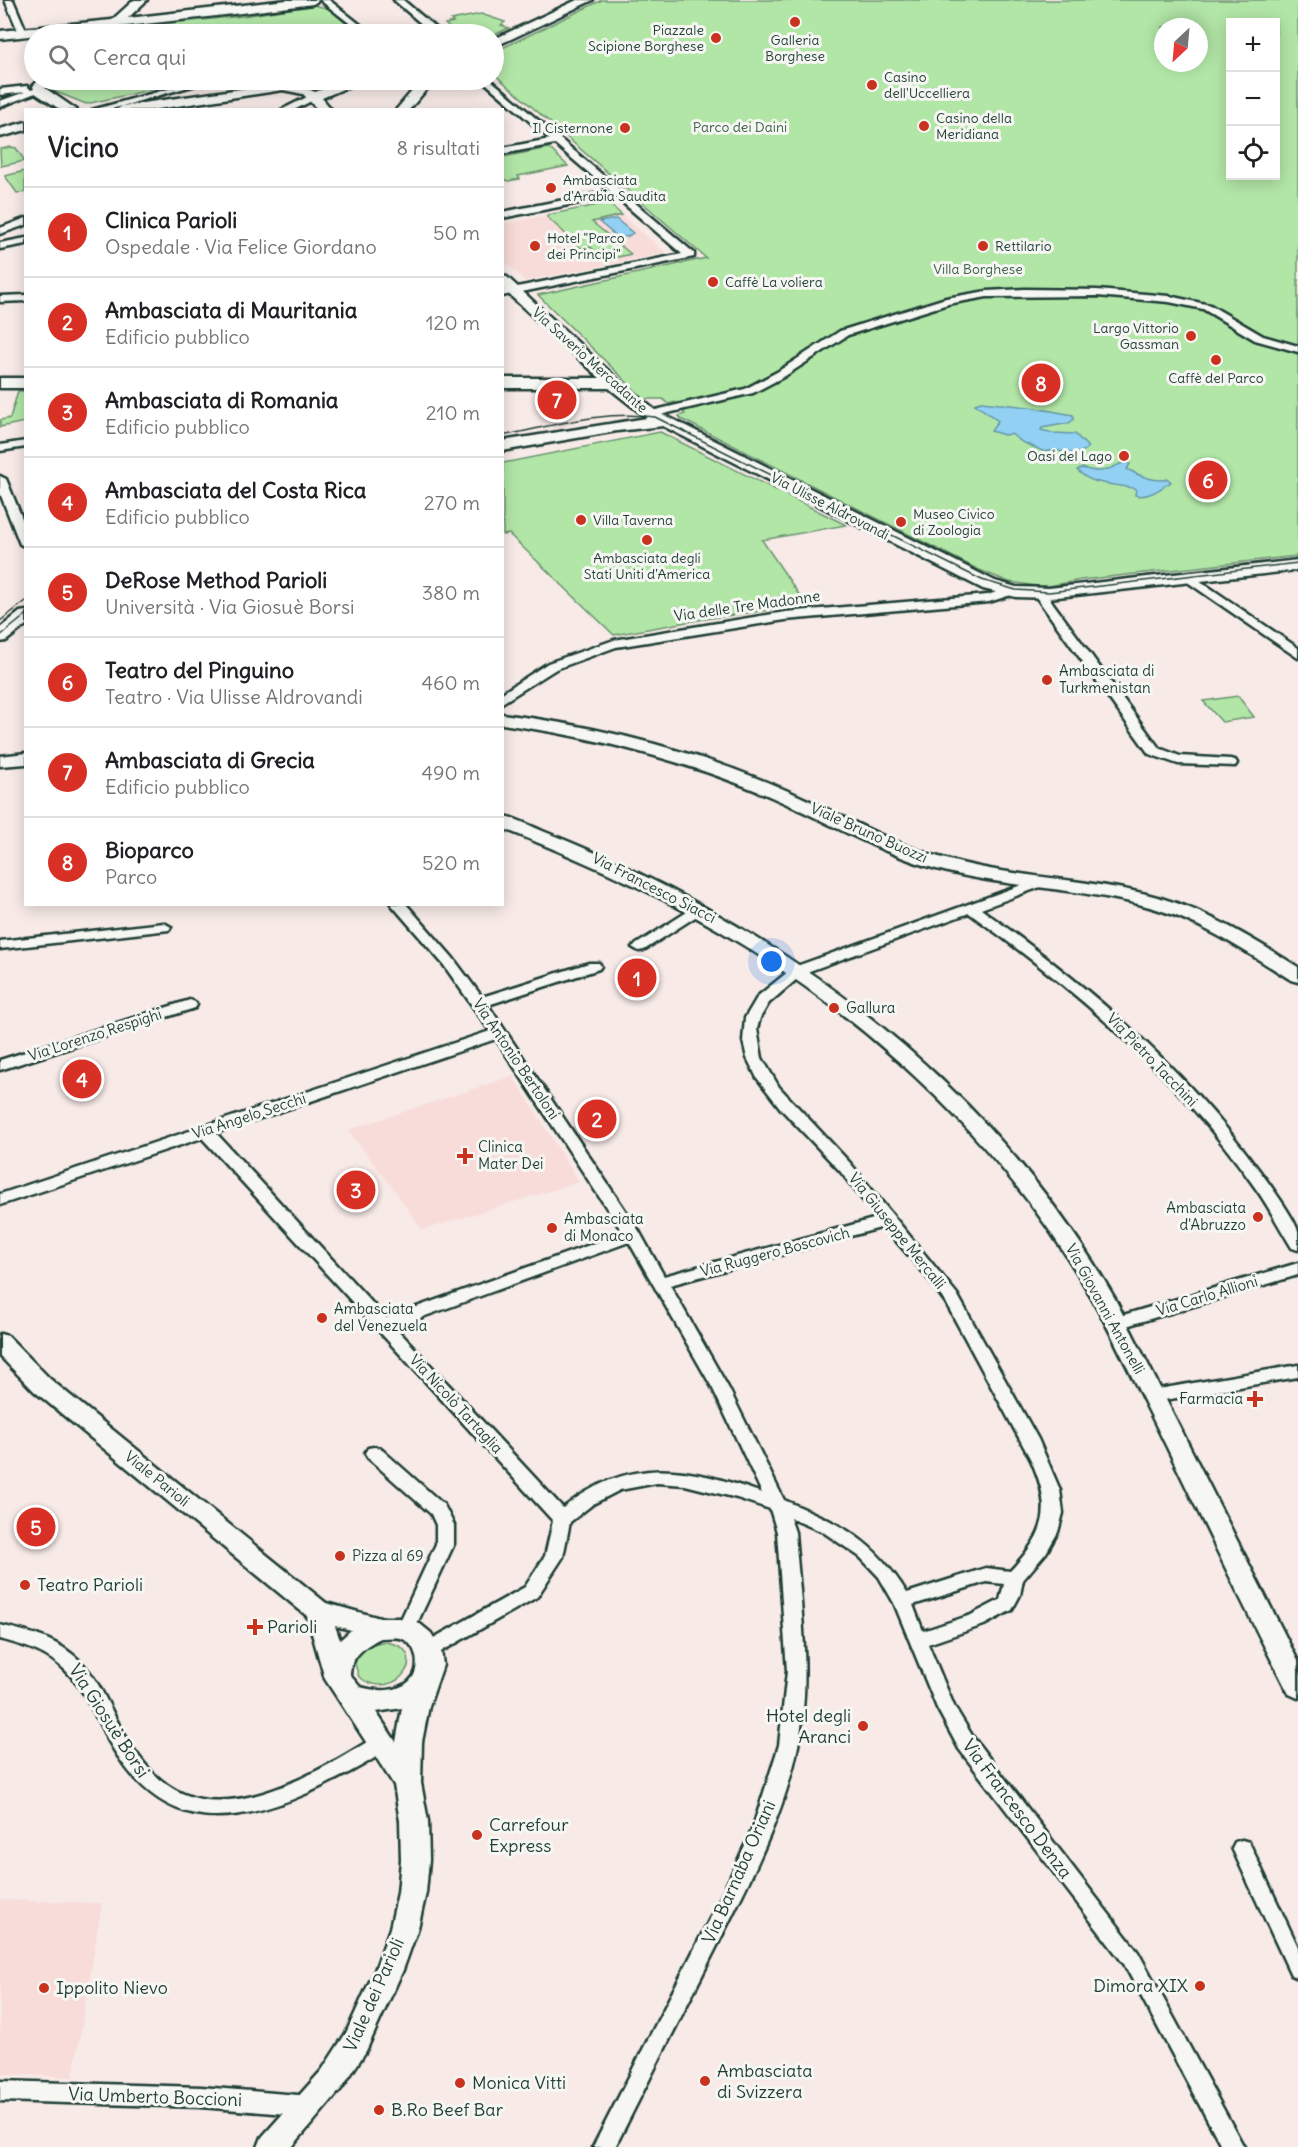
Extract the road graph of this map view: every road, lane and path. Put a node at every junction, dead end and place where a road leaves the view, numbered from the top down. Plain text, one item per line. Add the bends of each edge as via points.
1 (9, 0) edge
2 (141, 0) edge
3 (313, 0) edge
4 (324, 0) edge
5 (398, 0) edge
6 (588, 0) edge
7 (115, 23) junction
8 (106, 24) edge
9 (355, 24) edge
10 (427, 24) edge
11 (23, 33) joint
12 (0, 35) edge
13 (504, 38) edge
14 (24, 88) edge
15 (32, 90) edge
16 (49, 90) edge
17 (171, 90) edge
18 (215, 90) edge
19 (259, 90) edge
20 (304, 90) edge
21 (334, 90) edge
22 (419, 90) edge
23 (497, 90) edge
24 (0, 92) edge
25 (219, 96) junction
26 (314, 98) junction
27 (0, 104) edge
28 (69, 108) edge
29 (103, 108) edge
30 (136, 108) edge
31 (290, 108) edge
32 (324, 108) edge
33 (404, 108) edge
34 (24, 127) edge
35 (0, 133) edge
36 (556, 141) junction
37 (504, 150) edge
38 (616, 193) junction
39 (504, 215) edge
40 (24, 222) edge
41 (0, 231) edge
42 (24, 242) edge
43 (1, 245) edge
44 (508, 292) edge
45 (24, 298) edge
46 (0, 299) edge
47 (1298, 349) edge
48 (0, 383) edge
49 (24, 383) edge
50 (504, 383) edge
51 (612, 383) junction
52 (658, 418) junction
53 (24, 444) edge
54 (504, 446) edge
55 (0, 448) edge
56 (0, 479) edge
57 (24, 539) edge
58 (1298, 565) edge
59 (1190, 578) junction
60 (1010, 591) junction
61 (1040, 594) junction
62 (24, 618) edge
63 (0, 637) edge
64 (1298, 654) edge
65 (504, 698) edge
66 (504, 719) edge
67 (24, 758) edge
68 (0, 761) edge
69 (1230, 764) dead end
70 (504, 821) edge
71 (1038, 883) junction
72 (400, 906) edge
73 (971, 908) junction
74 (698, 909) junction
75 (164, 927) dead end
76 (0, 945) edge
77 (639, 947) dead end
78 (594, 966) dead end
79 (799, 970) junction
80 (1298, 976) edge
81 (479, 1003) junction
82 (190, 1005) dead end
83 (499, 1033) junction
84 (0, 1065) edge
85 (204, 1130) junction
86 (0, 1200) edge
87 (887, 1221) junction
88 (633, 1235) junction
89 (1298, 1244) edge
90 (1298, 1269) edge
91 (662, 1282) junction
92 (1116, 1323) junction
93 (383, 1325) junction
94 (0, 1342) edge
95 (1298, 1371) edge
96 (1153, 1396) junction
97 (374, 1453) dead end
98 (777, 1505) junction
99 (562, 1519) junction
100 (1014, 1578) junction
101 (903, 1601) junction
102 (318, 1611) junction
103 (392, 1629) junction
104 (0, 1632) edge
105 (917, 1640) junction
106 (428, 1650) junction
107 (336, 1672) junction
108 (423, 1684) junction
109 (1298, 1687) edge
110 (351, 1695) junction
111 (382, 1743) junction
112 (407, 1783) junction
113 (1242, 1848) dead end
114 (1298, 1969) edge
115 (0, 2091) edge
116 (310, 2106) junction
117 (273, 2147) edge
118 (604, 2147) edge
119 (1233, 2147) edge

1 - 11 street
2 - 7 street
3 - 7 street
4 - 9 street
5 - 10 street
6 - 13 street
7 - 8 street
11 - 12 street
14 - 24 street
15 - 27 street
16 - 28 street
17 - 29 street
18 - 25 street
19 - 25 street
20 - 26 street
21 - 26 street
22 - 33 street
23 - 36 street
25 - 30 street
26 - 31 street
26 - 32 street
34 - 35 street
36 - 37 street
36 - 38 street
38 - 39 street
38 - 44 street via 690,255
40 - 41 street
42 - 43 street
44 - 51 street, Via Saverio Mercadante
45 - 46 street
47 - 52 street via 1259,339 1206,307 1162,298 1116,293 1009,292 946,301 838,335 782,374 749,390
48 - 49 street
50 - 51 street
51 - 52 street, Via Saverio Mercadante
52 - 54 street
52 - 60 street, Via Ulisse Aldrovandi via 971,578
53 - 55 street
56 - 57 street
58 - 59 street, Via Ulisse Aldrovandi
59 - 61 street, Via Ulisse Aldrovandi
59 - 64 street
60 - 61 street, Via Ulisse Aldrovandi
60 - 65 street, Via delle Tre Madonne via 990,598 785,616 614,644 558,663
61 - 69 street via 1154,751 1178,760
62 - 63 street
66 - 71 street, Viale Bruno Buozzi via 602,734 672,752 781,794 918,856
67 - 68 street
70 - 74 street, Via Francesco Siacci via 598,858
71 - 73 street, Via Giuseppe Mercalli
71 - 80 street, Viale Bruno Buozzi via 1130,897 1176,909 1228,933
72 - 81 street, Via Antonio Bertoloni
73 - 79 street, Via Giuseppe Mercalli
73 - 89 street, Via Pietro Tacchini via 1044,961 1147,1052 1229,1143 1260,1183
74 - 77 street
74 - 79 street, Via Francesco Siacci
75 - 76 street
78 - 81 street
79 - 87 street, Via Giuseppe Mercalli via 773,989 755,1012 750,1030 753,1052 770,1085 839,1159
79 - 92 street, Via Giovanni Antonelli via 903,1054 987,1138 1064,1236
81 - 83 street, Via Antonio Bertoloni
82 - 84 street, Via Lorenzo Respighi
83 - 85 street, Via Angelo Secchi
83 - 88 street, Via Antonio Bertoloni
85 - 86 street, Via Angelo Secchi
85 - 93 street, Via Nicolò Tartaglia
87 - 91 street, Via Ruggero Boscovich
87 - 100 street, Via Giuseppe Mercalli via 944,1286 992,1370 1049,1484 1054,1507 1049,1532
88 - 91 street, Via Antonio Bertoloni
88 - 93 street
90 - 92 street, Via Carlo Allioni
91 - 98 street, Via Antonio Bertoloni via 722,1389
92 - 96 street, Via Giovanni Antonelli
93 - 99 street, Via Nicolò Tartaglia
94 - 102 street, Viale Parioli via 42,1385
95 - 96 street
96 - 109 street, Via Giovanni Antonelli
97 - 103 street via 438,1510 445,1525 445,1544
98 - 99 street, Via Francesco Denza via 702,1481 646,1477 623,1481 601,1491
98 - 101 street, Via Francesco Denza via 829,1527 855,1544 885,1572
98 - 118 street, Via Barnaba Oriani via 788,1544 796,1650 789,1745 757,1840 729,1901
99 - 106 street via 554,1557 531,1592
100 - 101 street via 986,1575
100 - 105 street via 1011,1597 1003,1607
101 - 105 street, Via Francesco Denza
102 - 103 street
102 - 107 street
103 - 106 street via 422,1640
103 - 107 street via 361,1636 344,1652
104 - 111 street, Via Giosuè Borsi via 44,1644 68,1659 87,1682 137,1769 153,1787 181,1802 214,1809 237,1808 282,1797 328,1776
105 - 119 street, Via Francesco Denza via 946,1708 966,1743 1135,1965
106 - 108 street via 430,1665
107 - 110 street
108 - 110 street via 404,1697 387,1702
108 - 112 street via 411,1726
110 - 111 street
111 - 112 street
112 - 116 street, Viale dei Parioli via 416,1860 404,1928 356,2042
113 - 114 street
115 - 116 street, Via Umberto Boccioni via 201,2097
116 - 117 street, Viale dei Parioli

